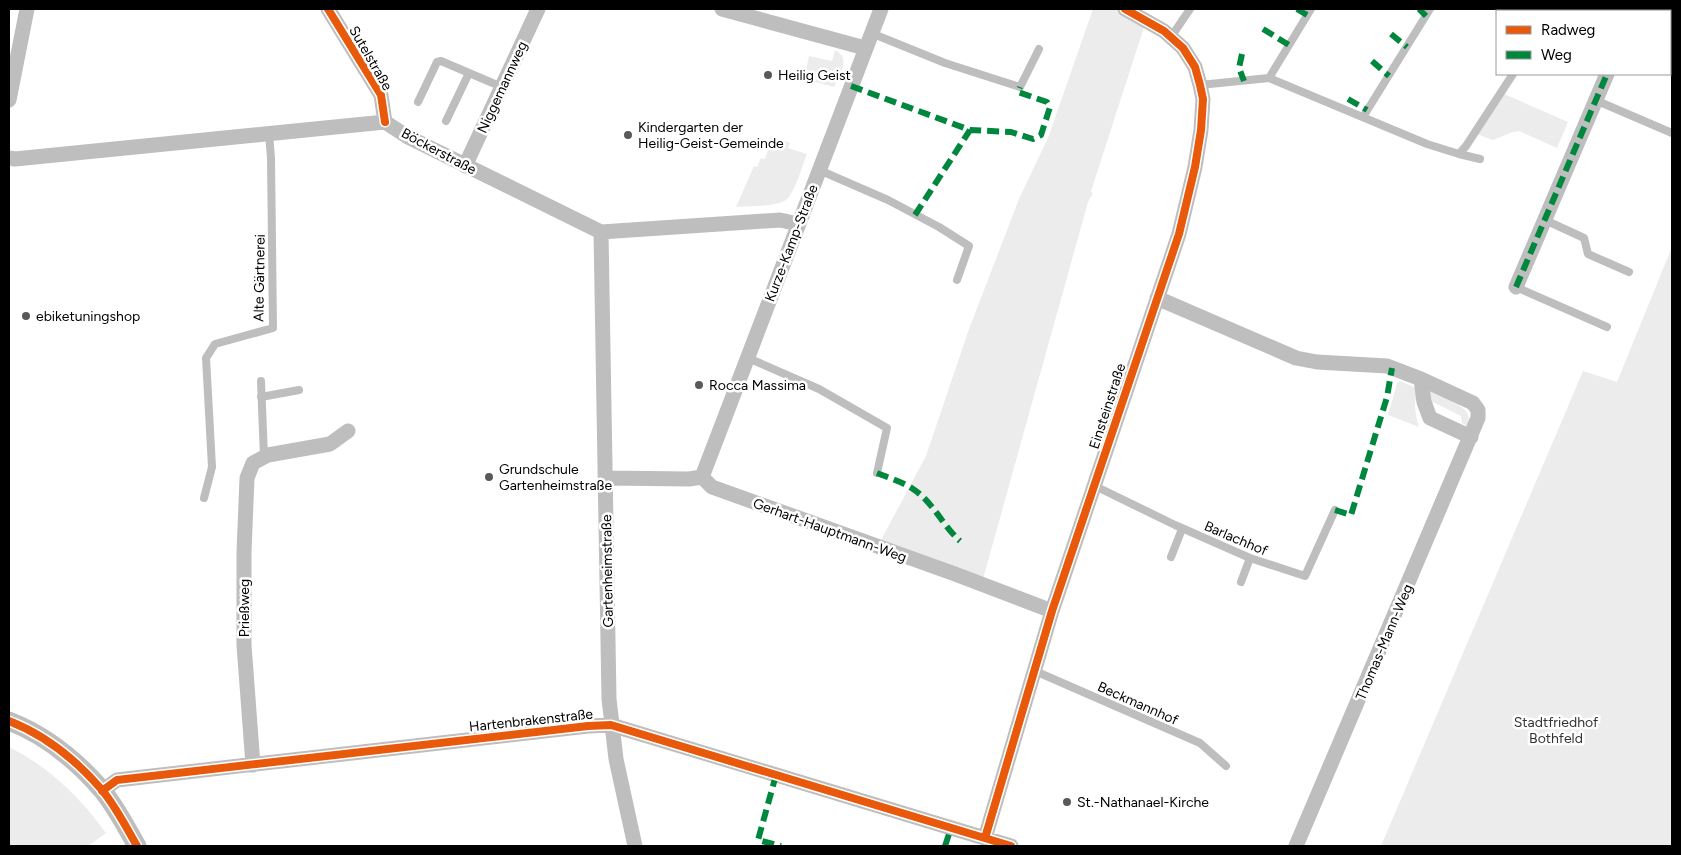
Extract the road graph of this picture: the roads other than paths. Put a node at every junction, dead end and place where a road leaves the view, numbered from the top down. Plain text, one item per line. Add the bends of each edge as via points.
1 (27, 9) edge
2 (328, 9) edge
3 (538, 9) edge
4 (722, 9) edge
5 (881, 9) edge
6 (1125, 9) edge
7 (1190, 9) edge
8 (1311, 9) edge
9 (1430, 9) edge
10 (1171, 37) junction
11 (868, 40) junction
12 (1040, 49) dead end
13 (469, 73) junction
14 (1512, 75) edge
15 (1607, 75) edge
16 (1268, 78) junction
17 (1200, 84) junction
18 (502, 88) junction
19 (9, 100) edge
20 (1595, 100) junction
21 (418, 102) dead end
22 (1363, 117) junction
23 (385, 122) junction
24 (446, 122) dead end
25 (268, 133) junction
26 (1672, 133) edge
27 (1459, 154) junction
28 (9, 158) edge
29 (1480, 159) dead end
30 (465, 166) junction
31 (819, 170) junction
32 (1545, 220) junction
33 (798, 224) junction
34 (601, 232) junction
35 (1629, 272) dead end
36 (957, 280) dead end
37 (1516, 288) joint
38 (1157, 298) junction
39 (1606, 327) dead end
40 (748, 358) junction
41 (1421, 379) junction
42 (261, 380) dead end
43 (299, 390) dead end
44 (262, 396) junction
45 (348, 431) dead end
46 (1471, 437) junction
47 (264, 457) junction
48 (877, 473) dead end
49 (702, 477) junction
50 (606, 478) junction
51 (1095, 486) junction
52 (204, 498) dead end
53 (1335, 510) dead end
54 (1182, 529) junction
55 (1171, 556) dead end
56 (1250, 558) junction
57 (1241, 582) dead end
58 (1052, 611) junction
59 (1035, 671) junction
60 (9, 721) edge
61 (611, 725) junction
62 (253, 765) junction
63 (1226, 766) dead end
64 (102, 790) junction
65 (985, 838) junction
66 (137, 846) edge
67 (635, 846) edge
68 (1011, 846) edge
69 (1296, 846) edge

1 - 19 street
2 - 23 street, Sutelstraße via 381,95
3 - 18 street, Niggemannweg
4 - 11 street
5 - 11 street, Kurze-Kamp-Straße
6 - 10 street, Einsteinstraße
7 - 10 lane
8 - 16 lane
9 - 22 lane
10 - 17 street, Einsteinstraße via 1195,67
11 - 12 lane via 1020,87
11 - 31 street, Kurze-Kamp-Straße
13 - 18 lane
13 - 21 lane via 437,62
13 - 24 lane
14 - 27 lane
15 - 20 street
16 - 17 lane
16 - 22 lane
17 - 38 street, Einsteinstraße via 1203,100 1195,167 1179,234
18 - 30 street, Niggemannweg
20 - 26 lane
20 - 32 street
22 - 27 lane
23 - 25 street, Böckerstraße
23 - 30 street, Böckerstraße
25 - 28 street, Böckerstraße
25 - 52 lane, Alte Gärtnerei via 273,328 215,344 206,358 212,467
27 - 29 lane
30 - 34 street, Böckerstraße
31 - 33 street, Kurze-Kamp-Straße
31 - 36 lane via 888,200 969,246
32 - 35 lane via 1584,238 1588,254
32 - 37 street
33 - 34 street, Böckerstraße via 780,220
33 - 40 street, Kurze-Kamp-Straße
34 - 50 street, Gartenheimstraße
37 - 39 lane
38 - 41 street, Thomas-Mann-Weg via 1296,358 1387,366
38 - 51 street, Einsteinstraße
40 - 48 lane via 819,389 887,428
40 - 49 street, Kurze-Kamp-Straße
41 - 46 street via 1430,418
41 - 46 street, Thomas-Mann-Weg via 1473,402 1478,418
42 - 44 lane
43 - 44 lane
44 - 47 lane
45 - 47 street via 330,444
46 - 69 street, Thomas-Mann-Weg
47 - 62 street, Prießweg via 253,463 247,478 244,552 244,645
49 - 50 street
49 - 58 street, Gerhart-Hauptmann-Weg via 712,487
50 - 61 street, Gartenheimstraße
51 - 54 lane, Barlachhof
51 - 58 street, Einsteinstraße
53 - 56 lane, Barlachhof via 1304,576
54 - 55 lane
54 - 56 lane, Barlachhof
56 - 57 lane
58 - 59 street, Einsteinstraße
59 - 63 lane, Beckmannhof via 1200,743
59 - 65 street, Einsteinstraße
60 - 64 street via 52,744
61 - 62 street, Hartenbrakenstraße
61 - 65 street, Hartenbrakenstraße
61 - 67 street, Gartenheimstraße
62 - 64 street, Hartenbrakenstraße via 117,780
64 - 66 street
65 - 68 street, Hartenbrakenstraße

